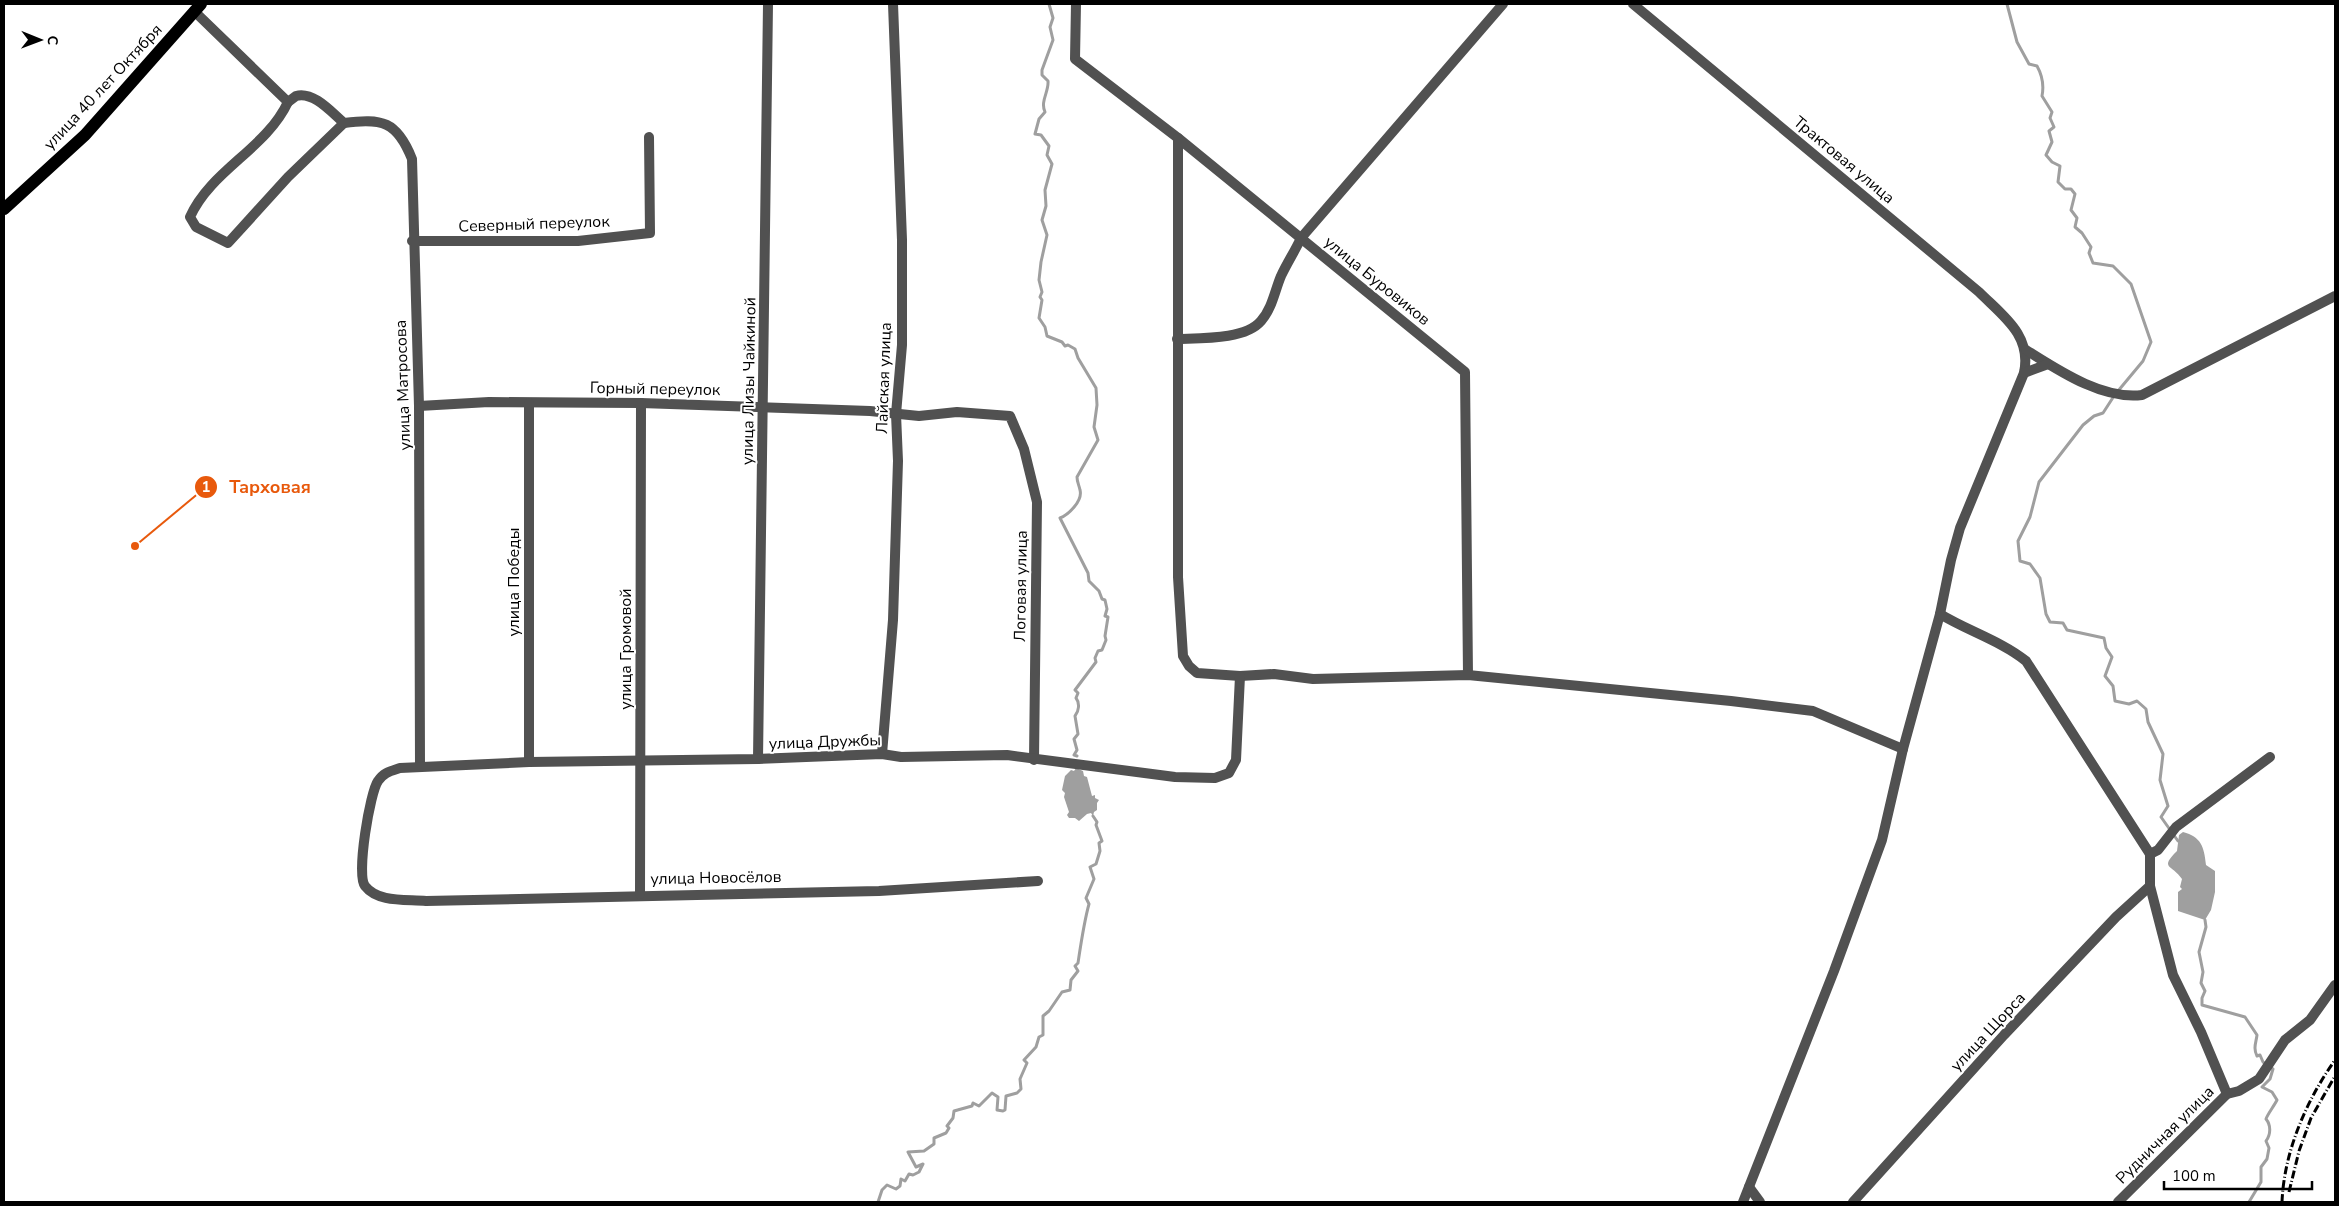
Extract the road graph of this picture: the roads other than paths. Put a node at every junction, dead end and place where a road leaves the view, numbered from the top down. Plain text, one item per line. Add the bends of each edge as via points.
1 (768, 4) edge
2 (893, 4) edge
3 (1086, 4) edge
4 (1503, 4) edge
5 (1633, 4) edge
6 (197, 8) edge
7 (1076, 9) edge
8 (288, 102) junction
9 (344, 124) junction
10 (649, 137) dead end
11 (1178, 138) junction
12 (4, 209) edge
13 (1301, 238) junction
14 (412, 241) junction
15 (2335, 296) edge
16 (1177, 339) junction
17 (2026, 350) junction
18 (2048, 364) junction
19 (2024, 373) junction
20 (529, 403) junction
21 (641, 403) junction
22 (419, 406) junction
23 (764, 407) junction
24 (896, 414) junction
25 (1010, 416) joint
26 (1940, 614) junction
27 (1468, 675) junction
28 (1240, 676) junction
29 (1903, 749) junction
30 (882, 754) junction
31 (2270, 757) dead end
32 (641, 759) junction
33 (758, 759) junction
34 (1034, 760) junction
35 (529, 762) junction
36 (420, 766) junction
37 (2150, 854) junction
38 (1038, 881) dead end
39 (2150, 886) junction
40 (640, 894) junction
41 (2335, 985) edge
42 (2227, 1094) junction
43 (1749, 1187) junction
44 (1743, 1202) edge
45 (1760, 1202) edge
46 (1852, 1202) edge
47 (2118, 1202) edge

1 - 23 street, улица Лизы Чайкиной
2 - 24 street, Лайская улица via 902,240 902,345
3 - 7 street
4 - 13 street
5 - 17 street, Трактовая улица via 1979,292 2012,325
6 - 8 street
6 - 12 main road, улица 40 лет Октября via 85,135
7 - 11 street, улица Буровиков via 1075,59
8 - 9 street via 301,94 312,98
8 - 9 street via 274,127 200,199 190,217 196,227 228,244 288,177
9 - 14 street, улица Матросова via 380,122 398,132 406,145 412,159
10 - 14 street, Северный переулок via 650,233 578,241
11 - 13 street, улица Буровиков
11 - 16 street
13 - 16 street via 1261,322 1244,332
13 - 27 street, улица Буровиков via 1465,372
14 - 22 street, улица Матросова
15 - 18 street via 2142,395 2128,397 2096,388
16 - 28 street via 1178,577 1183,656 1197,673
17 - 18 street
17 - 19 street
18 - 19 street
19 - 26 street via 1960,528
20 - 21 street, Горный переулок
20 - 22 street, Горный переулок
20 - 35 street, улица Победы
21 - 23 street, Горный переулок
21 - 32 street, улица Громовой
22 - 36 street, улица Матросова
23 - 24 street, Горный переулок
23 - 33 street, улица Лизы Чайкиной
24 - 25 street, Горный переулок via 919,416 957,412
24 - 30 street, Лайская улица via 898,461 893,620
25 - 34 street, Логовая улица via 1024,449 1038,502
26 - 29 street
26 - 37 street via 2026,661
27 - 28 street via 1313,679 1274,674
27 - 29 street via 1813,711
28 - 34 street, улица Дружбы via 1236,760 1229,773 1215,778 1174,777
29 - 43 street via 1882,840
30 - 33 street, улица Дружбы
30 - 34 street, улица Дружбы via 901,757 1007,755
31 - 37 street via 2176,826 2158,850
32 - 33 street, улица Дружбы
32 - 35 street, улица Дружбы
32 - 40 street, улица Громовой
35 - 36 street, улица Дружбы
36 - 40 street, улица Новосёлов via 385,772 376,782 362,847 361,869 363,884 375,895 426,900
37 - 39 street
38 - 40 street, улица Новосёлов via 880,891
39 - 42 street via 2173,975
39 - 46 street, улица Щорса via 2004,1035
41 - 42 street, Рудничная улица via 2310,1020 2285,1040 2259,1079
42 - 47 street, Рудничная улица
43 - 44 street
43 - 45 street

